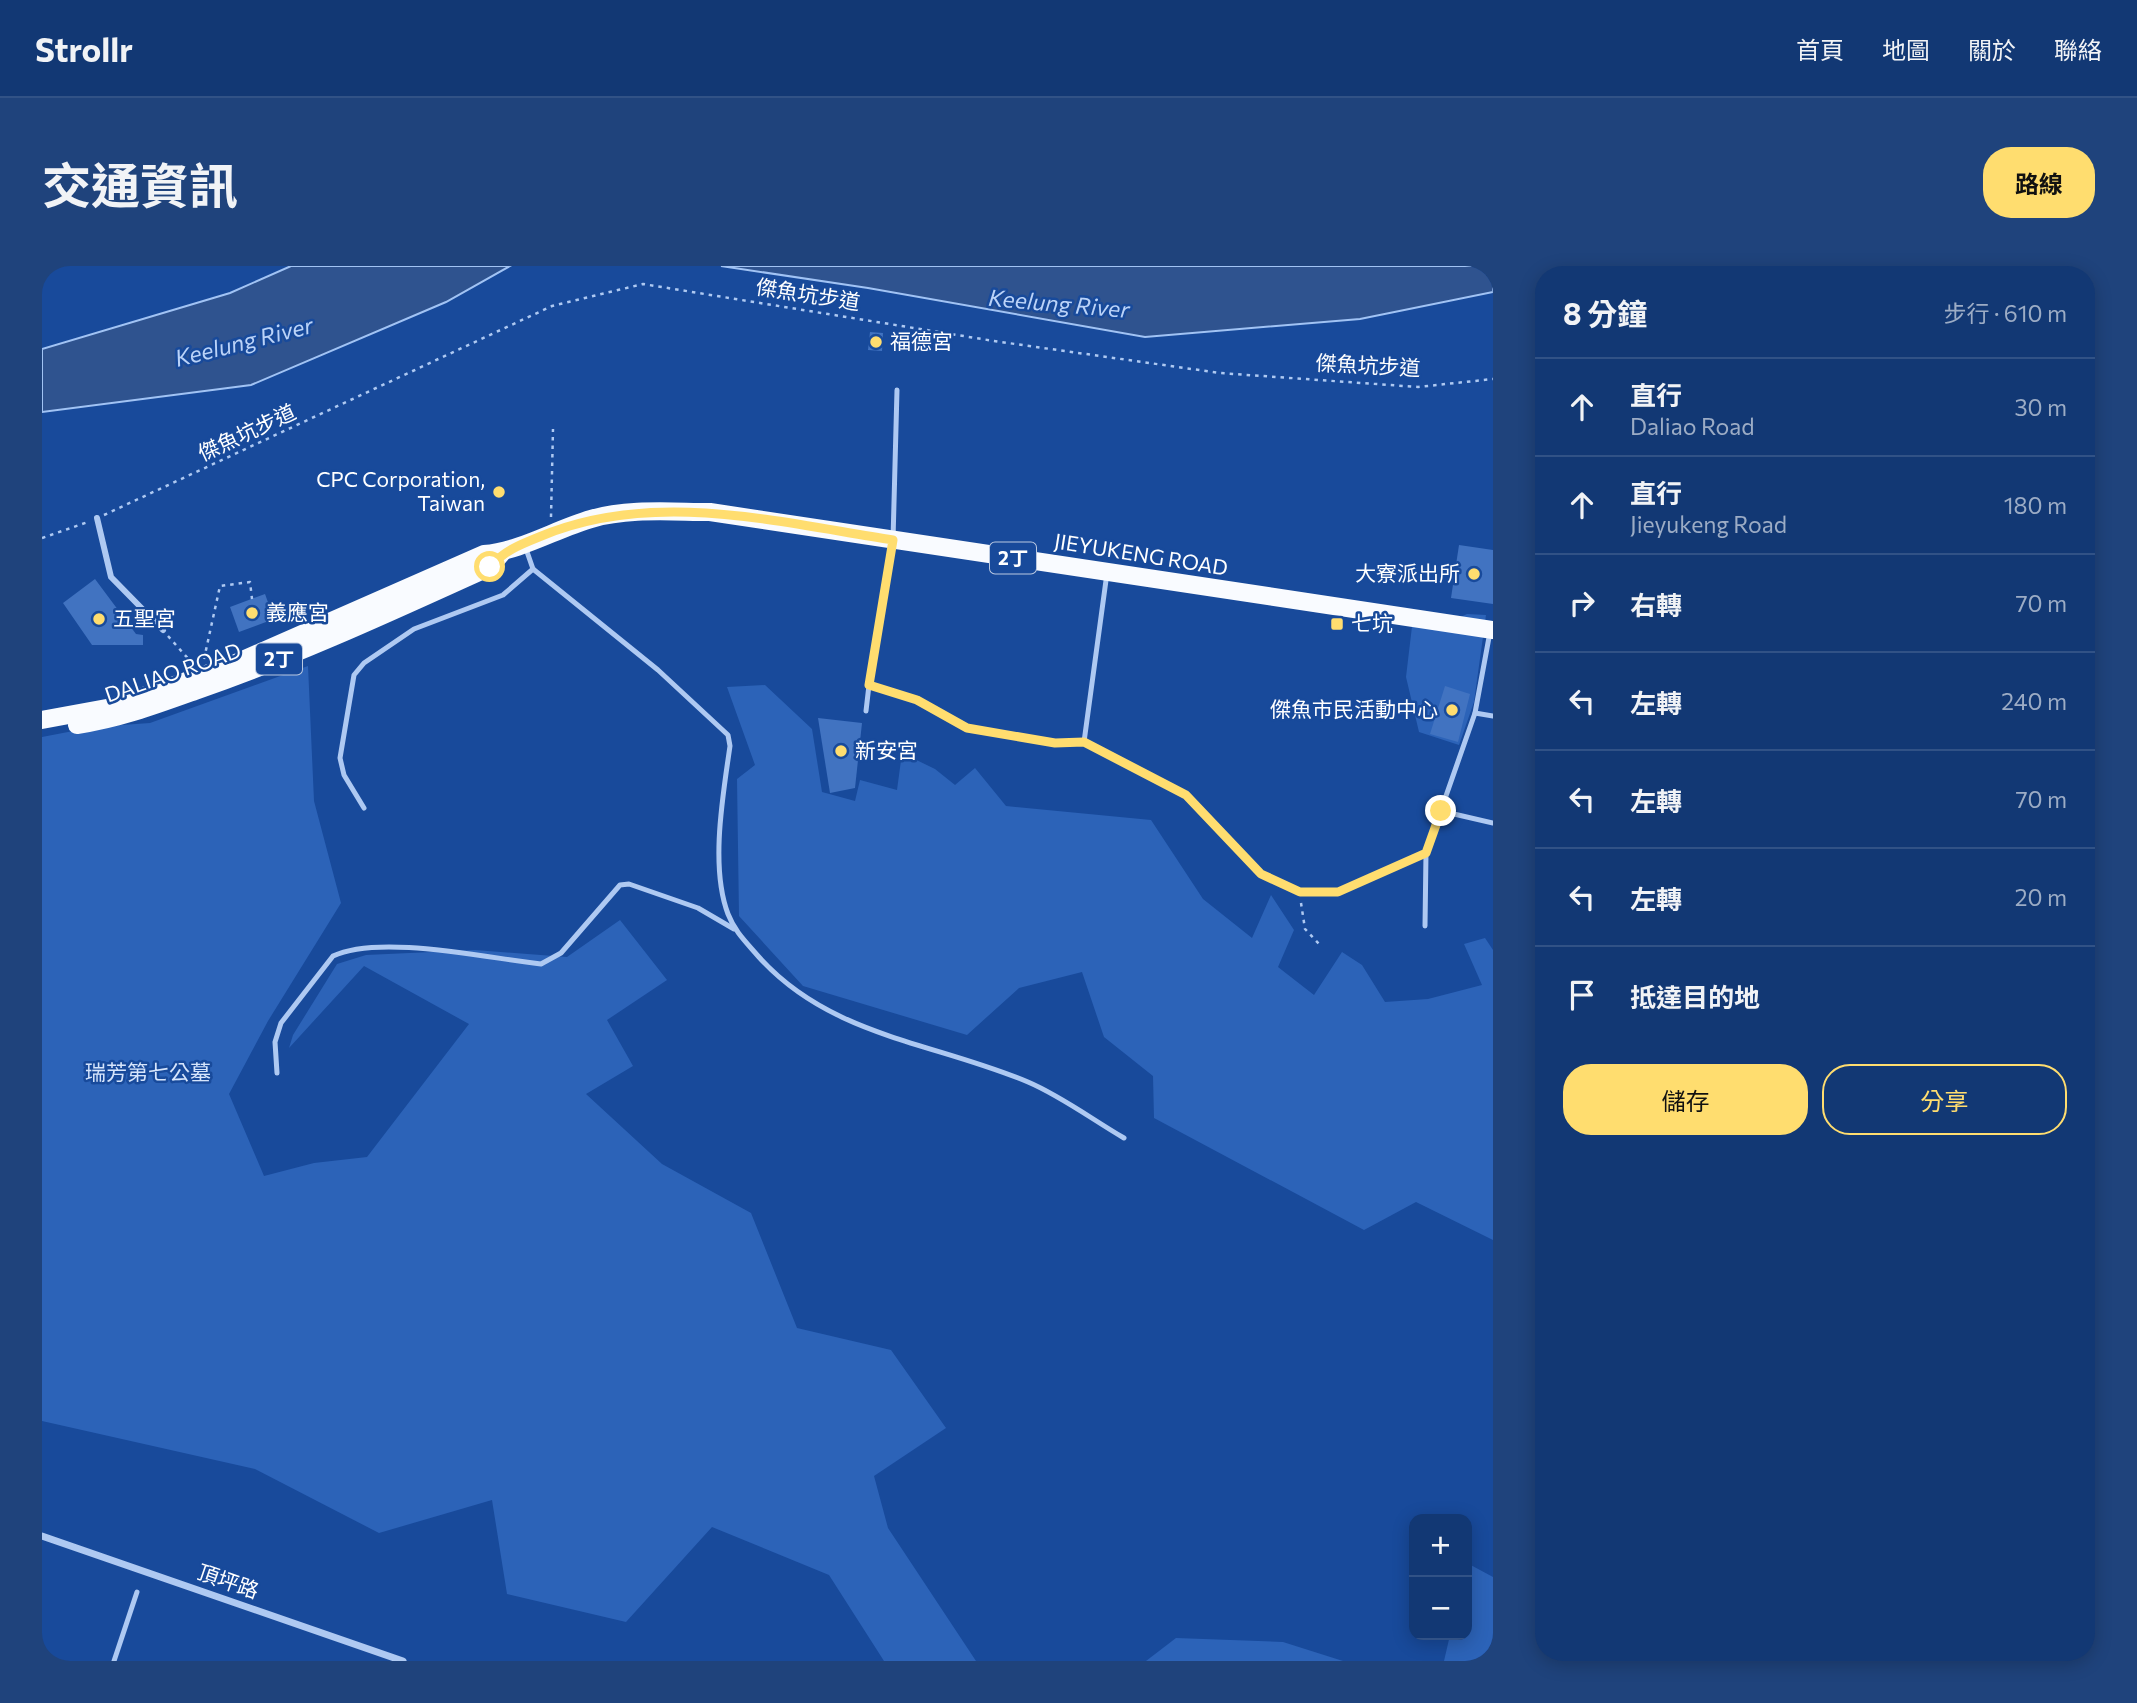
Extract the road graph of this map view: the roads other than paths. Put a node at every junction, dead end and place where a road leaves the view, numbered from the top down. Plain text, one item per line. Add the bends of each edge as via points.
1 (897, 390) dead end
2 (97, 518) road end
3 (536, 538) junction
4 (893, 540) junction
5 (502, 553) junction
6 (533, 569) junction
7 (1107, 573) junction
8 (1492, 629) edge
9 (163, 630) road end
10 (869, 685) junction
11 (866, 711) dead end
12 (1475, 713) junction
13 (1493, 716) edge
14 (42, 720) edge
15 (42, 731) edge
16 (1084, 742) junction
17 (364, 807) dead end
18 (1441, 811) junction
19 (1493, 823) edge
20 (1426, 853) junction
21 (1425, 926) dead end
22 (734, 929) junction
23 (277, 1073) dead end
24 (1124, 1138) dead end
25 (42, 1536) edge
26 (137, 1592) dead end
27 (114, 1661) edge
28 (403, 1661) edge

1 - 4 lane
2 - 9 street via 111,577
3 - 4 main road, JIEYUKENG ROAD / 2丁 via 595,518 710,512
3 - 5 main road, DALIAO ROAD / 2丁
3 - 6 lane
4 - 7 main road, JIEYUKENG ROAD / 2丁
4 - 10 lane
5 - 14 main road, DALIAO ROAD / 2丁 via 484,554 229,666 112,707
5 - 15 main road, DALIAO ROAD / 2丁 via 490,567 232,678 112,720
6 - 17 lane via 503,595 414,629 354,675 340,758 344,775
6 - 22 lane via 659,670 728,735 721,880
7 - 8 main road, JIEYUKENG ROAD / 2丁
7 - 16 lane
8 - 12 lane
10 - 11 lane
10 - 16 lane via 917,700 967,728 1055,743
12 - 13 lane
12 - 18 lane
16 - 20 lane via 1186,795 1261,874 1300,892 1338,892
18 - 19 lane
18 - 20 lane
20 - 21 lane
22 - 23 lane via 698,908 629,884 620,885 561,953 541,964 389,945 342,951 332,956 281,1023 275,1042
22 - 24 lane via 781,982 816,1005 859,1028 1030,1083
25 - 28 street, 頂坪路
26 - 27 lane

